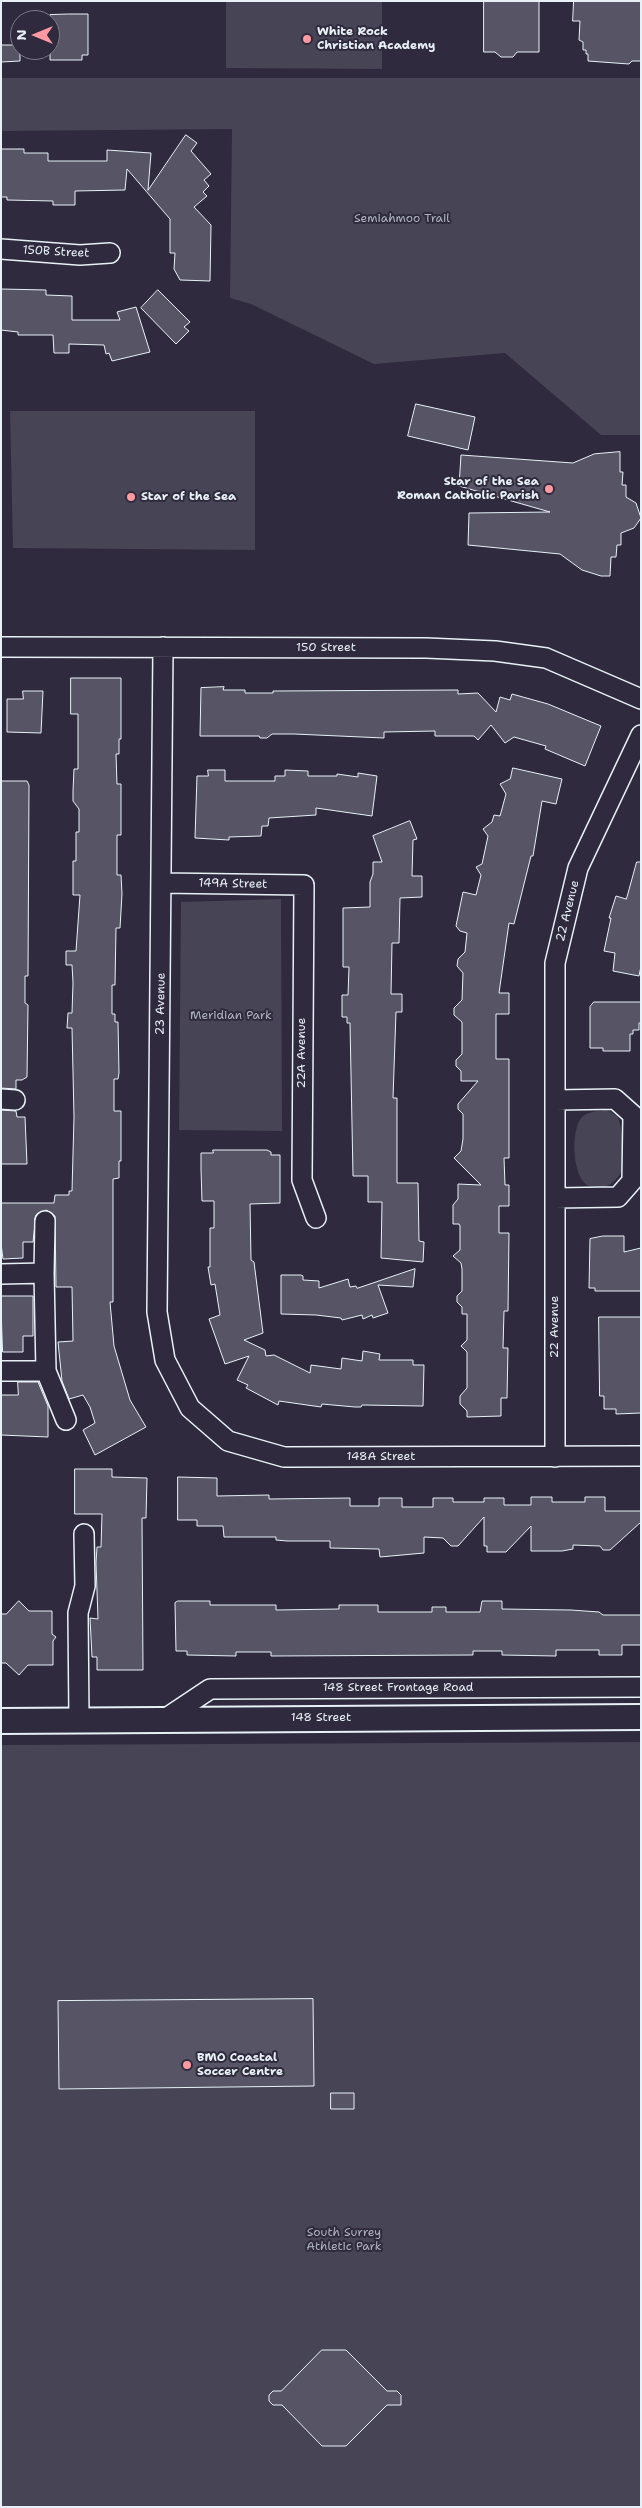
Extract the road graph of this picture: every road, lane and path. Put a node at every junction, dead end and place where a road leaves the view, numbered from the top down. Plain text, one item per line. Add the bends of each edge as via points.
1 (1, 249) edge
2 (110, 253) dead end
3 (1, 646) edge
4 (163, 646) junction
5 (641, 699) edge
6 (641, 736) edge
7 (162, 882) junction
8 (304, 885) joint
9 (556, 1100) junction
10 (555, 1198) junction
11 (316, 1218) dead end
12 (45, 1221) dead end
13 (44, 1273) junction
14 (1, 1274) edge
15 (165, 1360) joint
16 (1, 1370) edge
17 (46, 1371) junction
18 (66, 1420) dead end
19 (641, 1456) edge
20 (555, 1457) junction
21 (84, 1534) dead end
22 (641, 1687) edge
23 (641, 1717) edge
24 (79, 1719) junction
25 (164, 1719) junction
26 (1, 1721) edge

1 - 2 street, 150B Street via 80,255
3 - 4 street, 150 Street
4 - 5 street, 150 Street via 495,651 546,658
4 - 7 street, 23 Avenue
6 - 9 street, 22 Avenue via 578,868 555,963
7 - 8 street, 149A Street
7 - 15 street, 23 Avenue via 157,1312
8 - 11 street, 22A Avenue via 302,1180
9 - 10 street, 22 Avenue
9 - 10 street via 615,1099 633,1115 632,1181 618,1197
10 - 20 street, 22 Avenue
12 - 13 street
13 - 14 street
13 - 17 street
15 - 20 street, 148A Street via 190,1408 228,1441 284,1458
16 - 17 street
17 - 18 street
19 - 20 street, 148A Street
21 - 24 street via 85,1586 78,1613
22 - 25 street, 148 Street Frontage Road via 210,1689
23 - 25 main road, 148 Street
24 - 25 main road, 148 Street
24 - 26 main road, 148 Street

